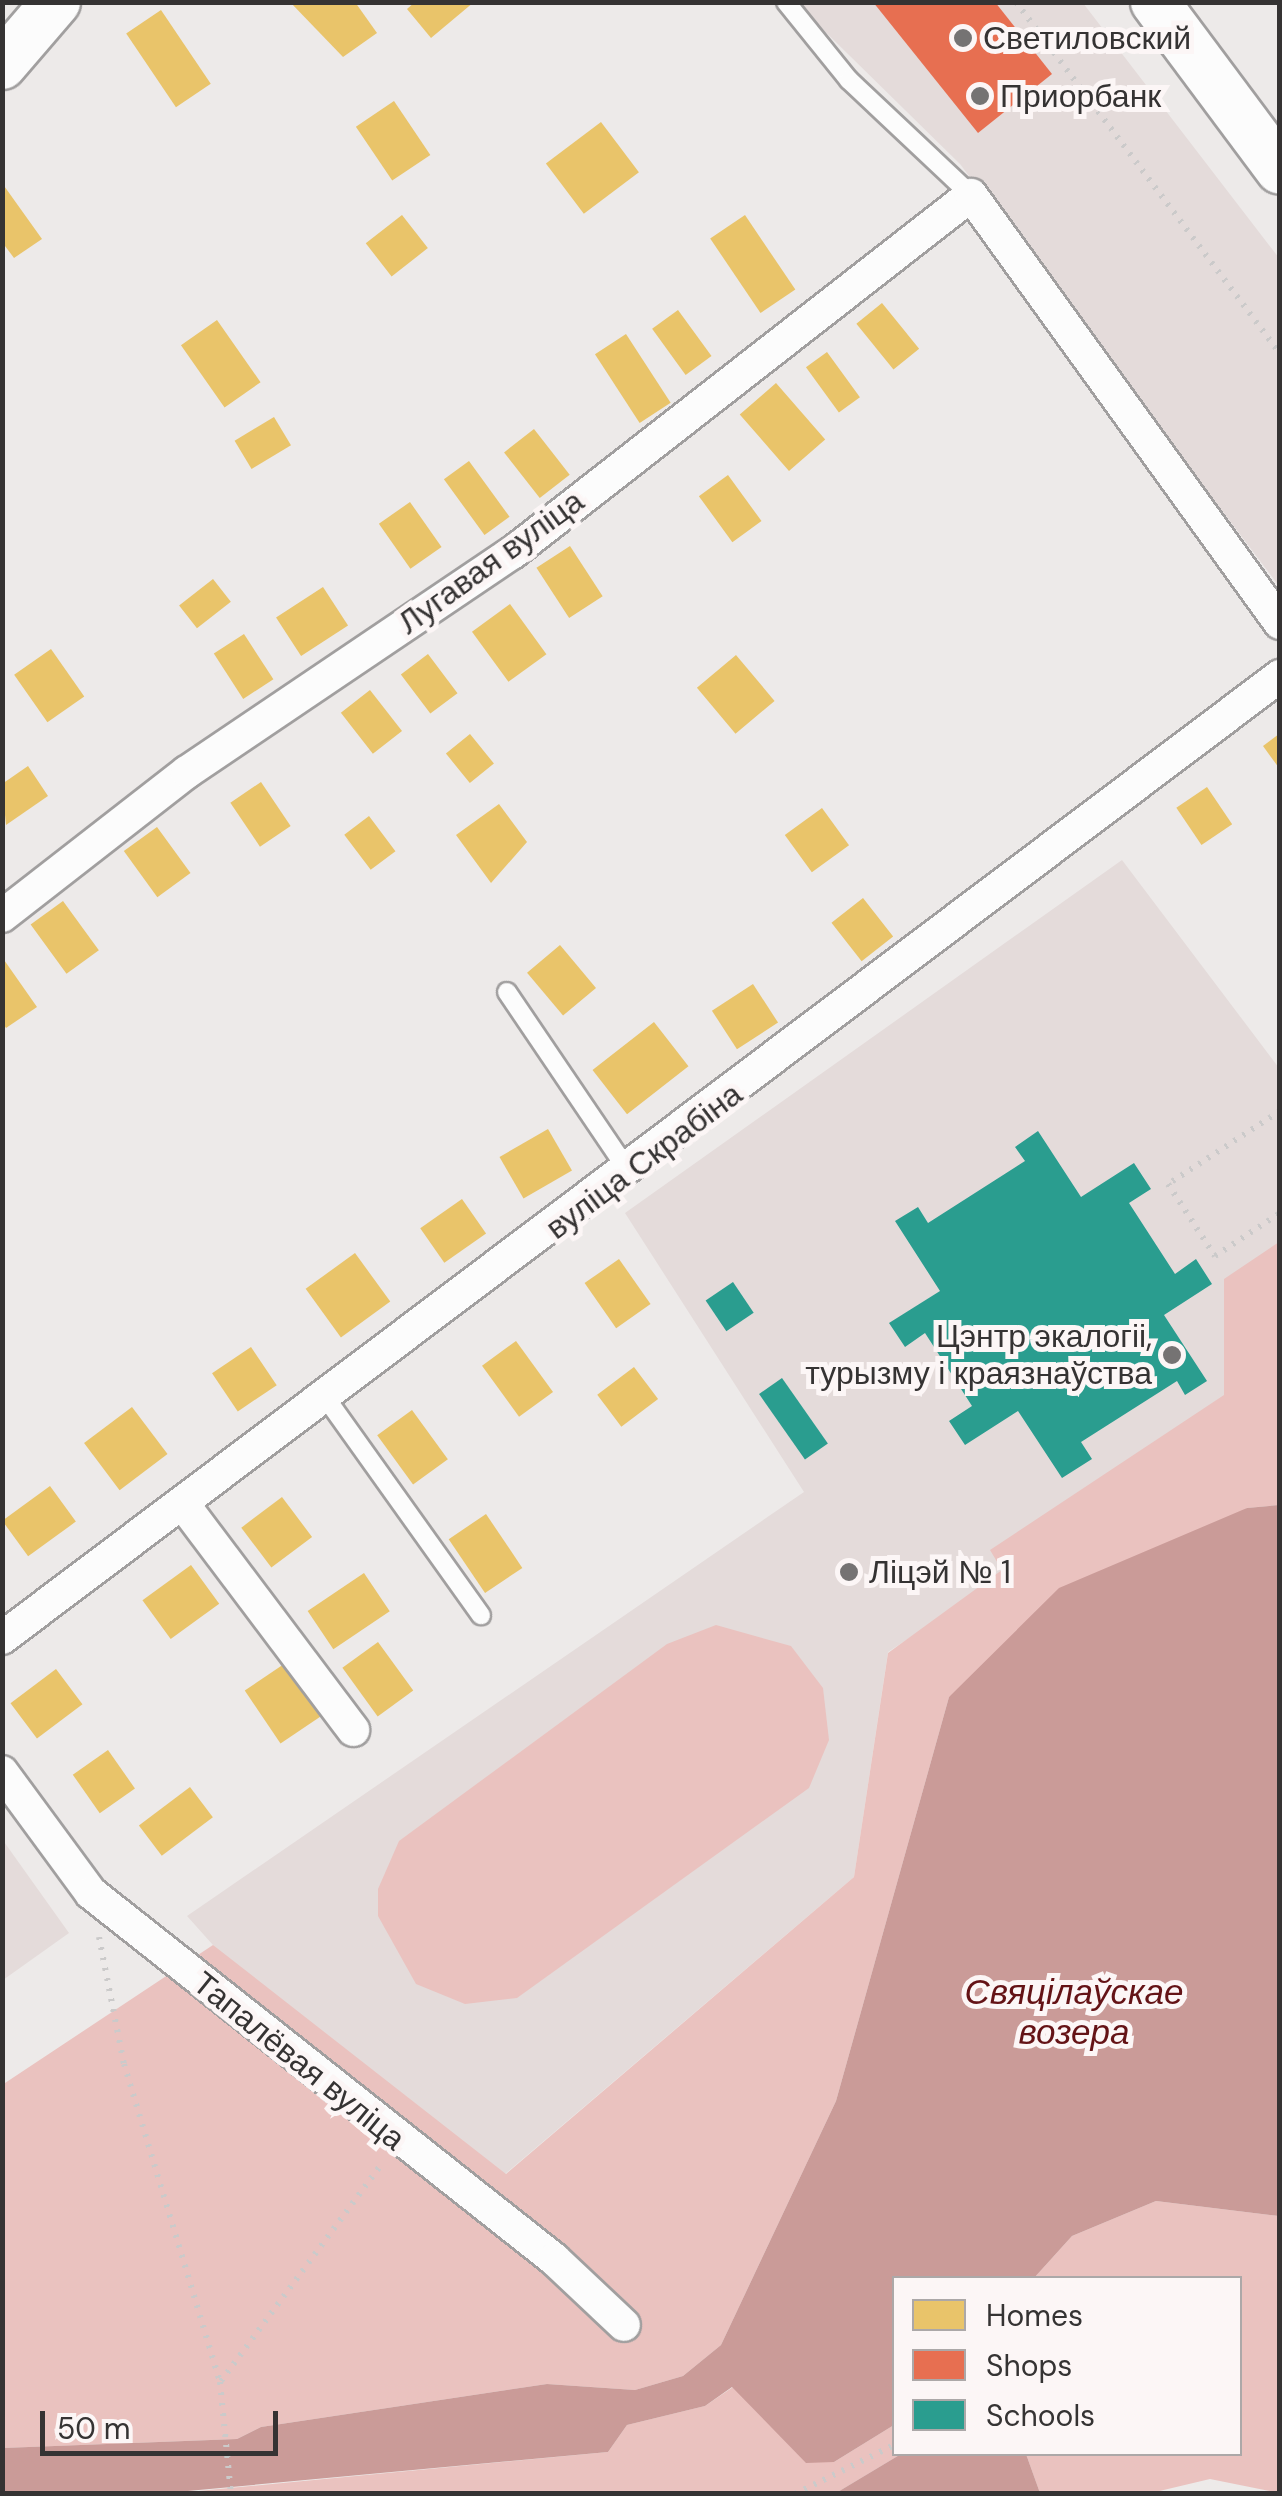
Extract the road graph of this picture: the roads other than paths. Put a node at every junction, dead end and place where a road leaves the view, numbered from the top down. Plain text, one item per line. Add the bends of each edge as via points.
1 (56, 2) edge
2 (786, 2) edge
3 (1156, 2) edge
4 (2, 64) edge
5 (1280, 170) edge
6 (971, 195) junction
7 (1280, 623) edge
8 (1280, 676) edge
9 (2, 916) edge
10 (508, 992) dead end
11 (629, 1173) junction
12 (326, 1398) junction
13 (183, 1504) junction
14 (480, 1615) dead end
15 (2, 1638) edge
16 (352, 1730) dead end
17 (2, 1772) edge
18 (624, 2325) dead end

1 - 4 main road
2 - 6 lane via 849,80
3 - 5 main road
6 - 7 street
6 - 9 street, Лугавая вуліца via 512,553 187,772
8 - 11 street, вуліца Скрабіна
10 - 11 lane
11 - 12 street, вуліца Скрабіна
12 - 13 street, вуліца Скрабіна
12 - 14 lane
13 - 15 street, вуліца Скрабіна
13 - 16 street
17 - 18 street, Тапалёвая вуліца via 91,1893 554,2259

